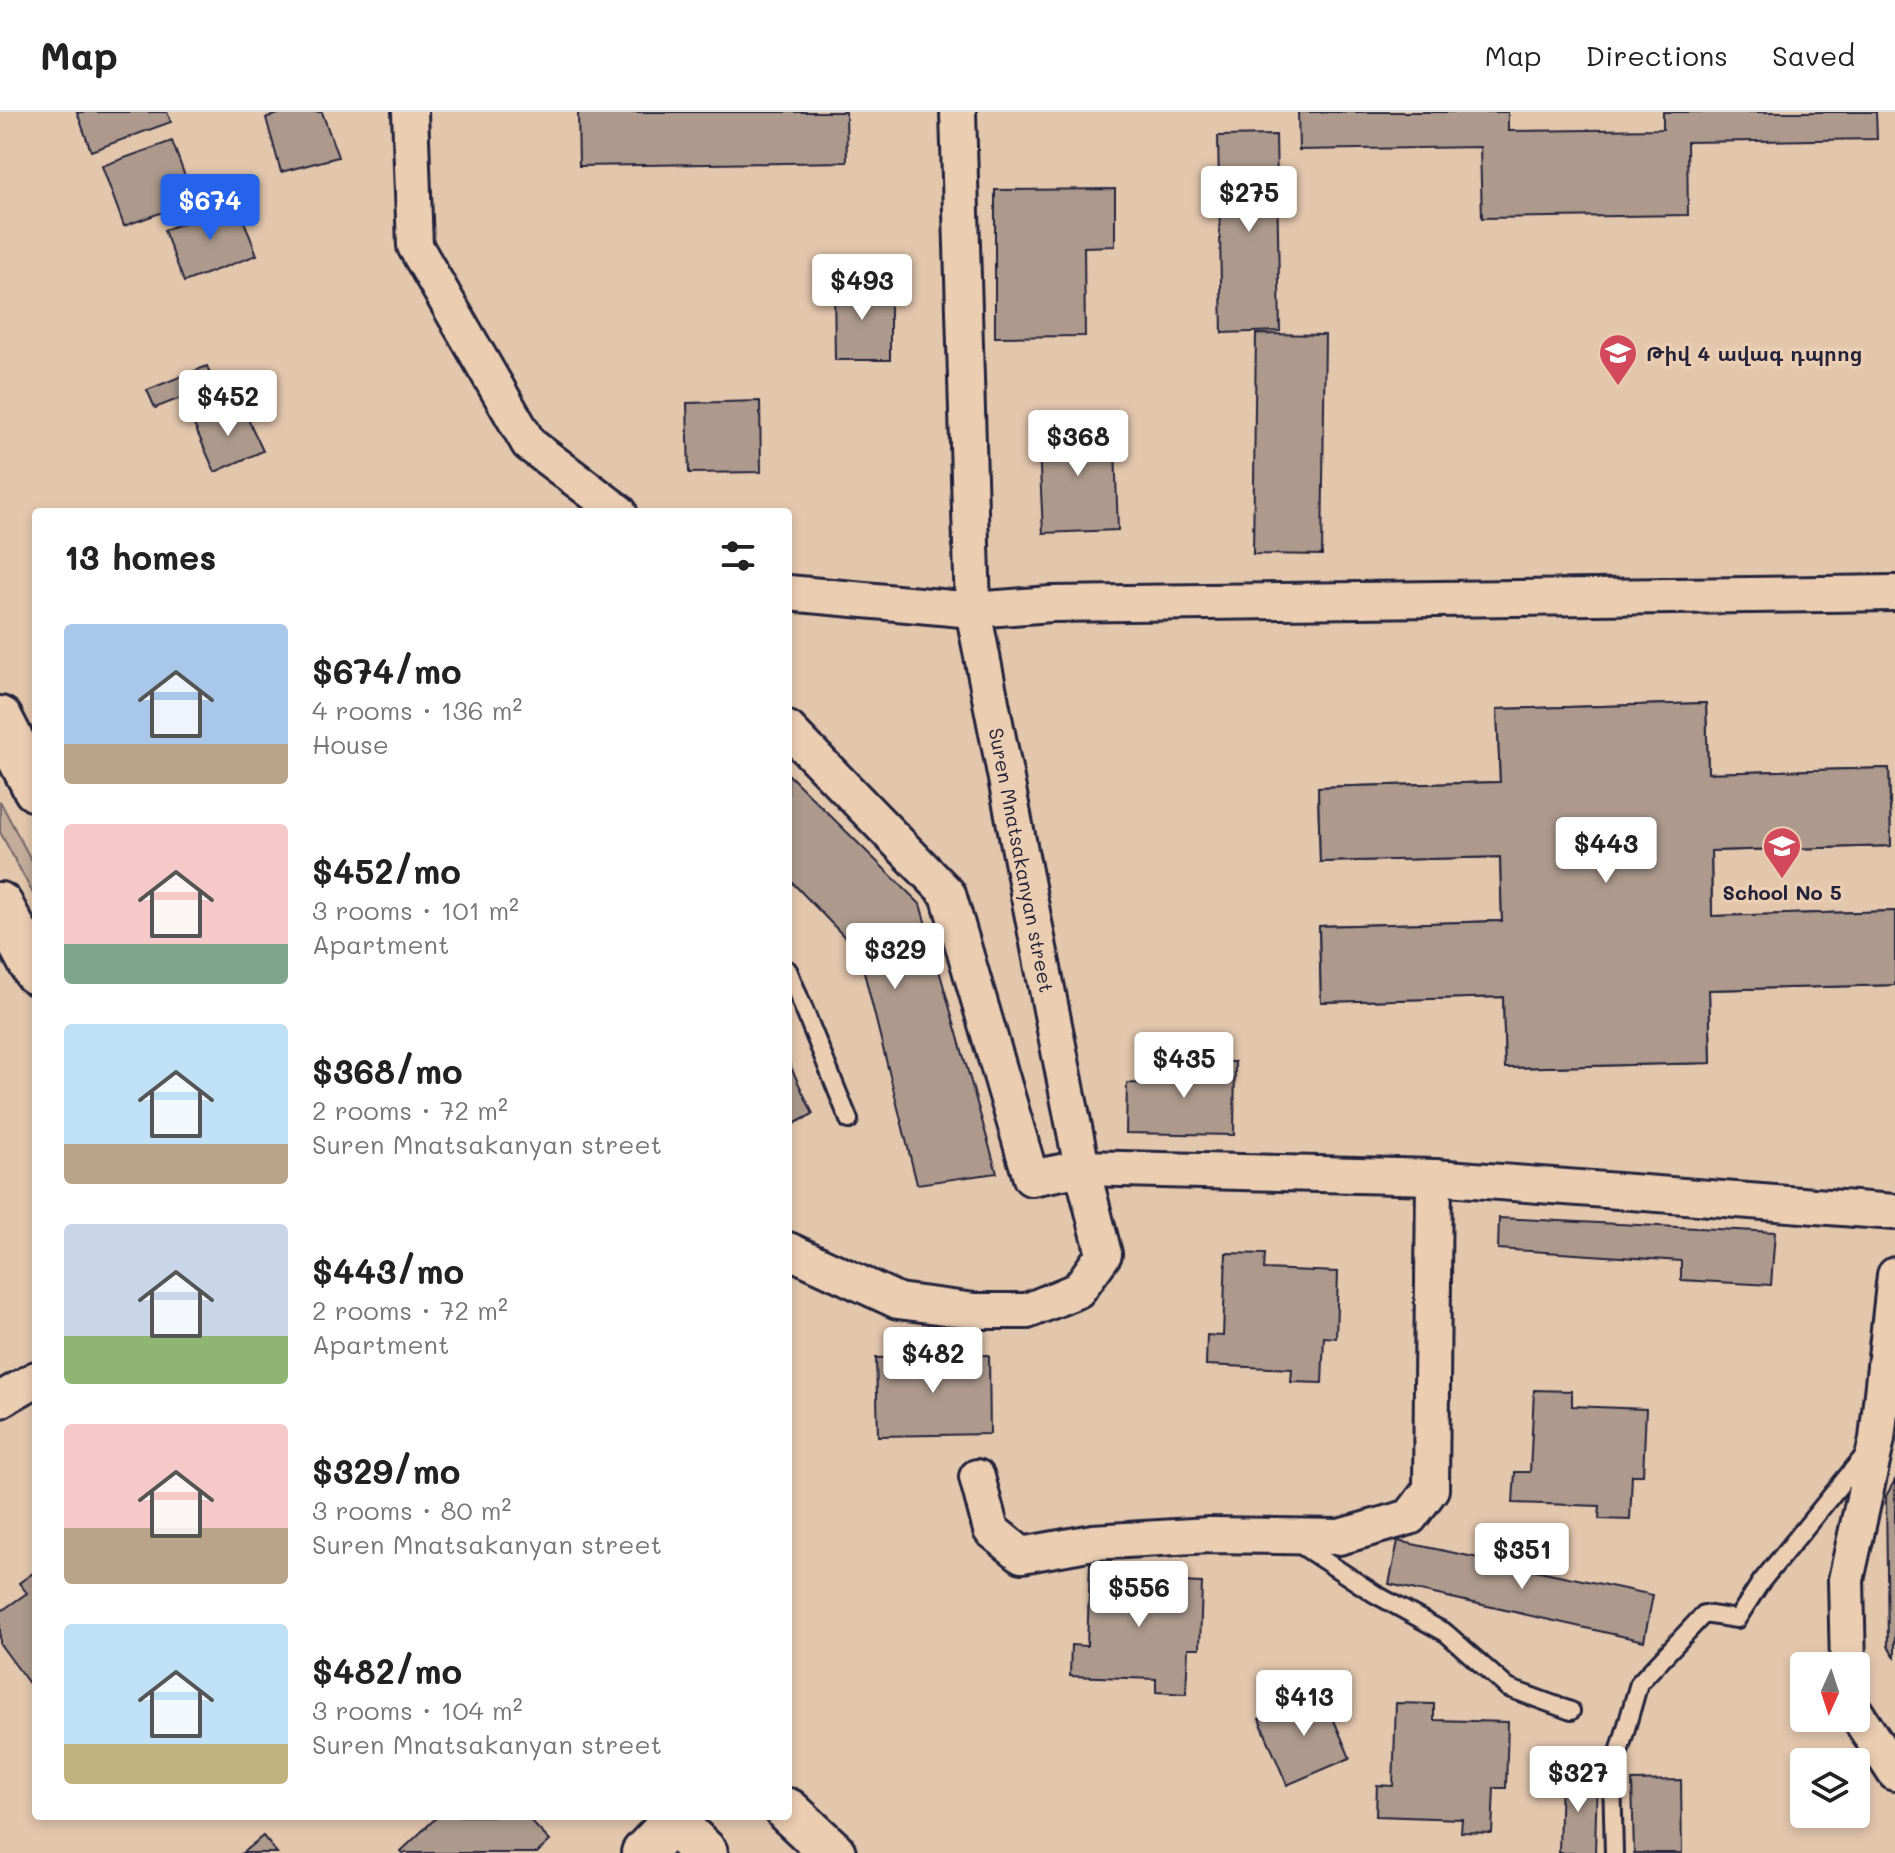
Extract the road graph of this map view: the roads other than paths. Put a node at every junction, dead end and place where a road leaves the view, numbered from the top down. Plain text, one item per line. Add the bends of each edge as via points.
1 (410, 112) edge
2 (958, 112) edge
3 (614, 508) edge
4 (792, 593) edge
5 (1895, 593) edge
6 (973, 610) junction
7 (0, 719) edge
8 (792, 733) edge
9 (32, 781) edge
10 (0, 905) edge
11 (32, 965) edge
12 (792, 980) edge
13 (849, 1120) dead end
14 (1082, 1168) junction
15 (1434, 1177) junction
16 (1895, 1212) edge
17 (792, 1252) edge
18 (1895, 1275) edge
19 (32, 1381) edge
20 (0, 1400) edge
21 (1886, 1434) edge
22 (977, 1477) dead end
23 (1288, 1536) junction
24 (1848, 1652) edge
25 (1571, 1711) dead end
26 (1868, 1732) edge
27 (1895, 1773) edge
28 (792, 1815) edge
29 (670, 1820) edge
30 (674, 1820) edge
31 (643, 1853) edge
32 (705, 1853) edge
33 (833, 1853) edge
34 (1614, 1853) edge

1 - 3 street via 415,246 529,444
2 - 6 street, Suren Mnatsakanyan street
4 - 6 street
5 - 6 street via 1051,604
6 - 14 street, Suren Mnatsakanyan street
7 - 9 main road
8 - 14 street via 948,894 1031,1178
10 - 11 main road
12 - 13 lane
14 - 15 street
14 - 17 street, Suren Mnatsakanyan street via 1104,1254 1078,1290 1027,1311 975,1311 898,1301
15 - 16 street
15 - 23 street via 1431,1489 1410,1517 1339,1537
18 - 21 street
19 - 20 street
21 - 24 street via 1846,1580
21 - 34 lane via 1761,1582 1737,1619 1704,1614 1639,1683 1612,1777
22 - 23 street via 991,1530 1022,1555 1093,1542
23 - 25 lane via 1446,1633 1508,1688
26 - 27 street
28 - 33 main road
29 - 31 street
30 - 32 main road

